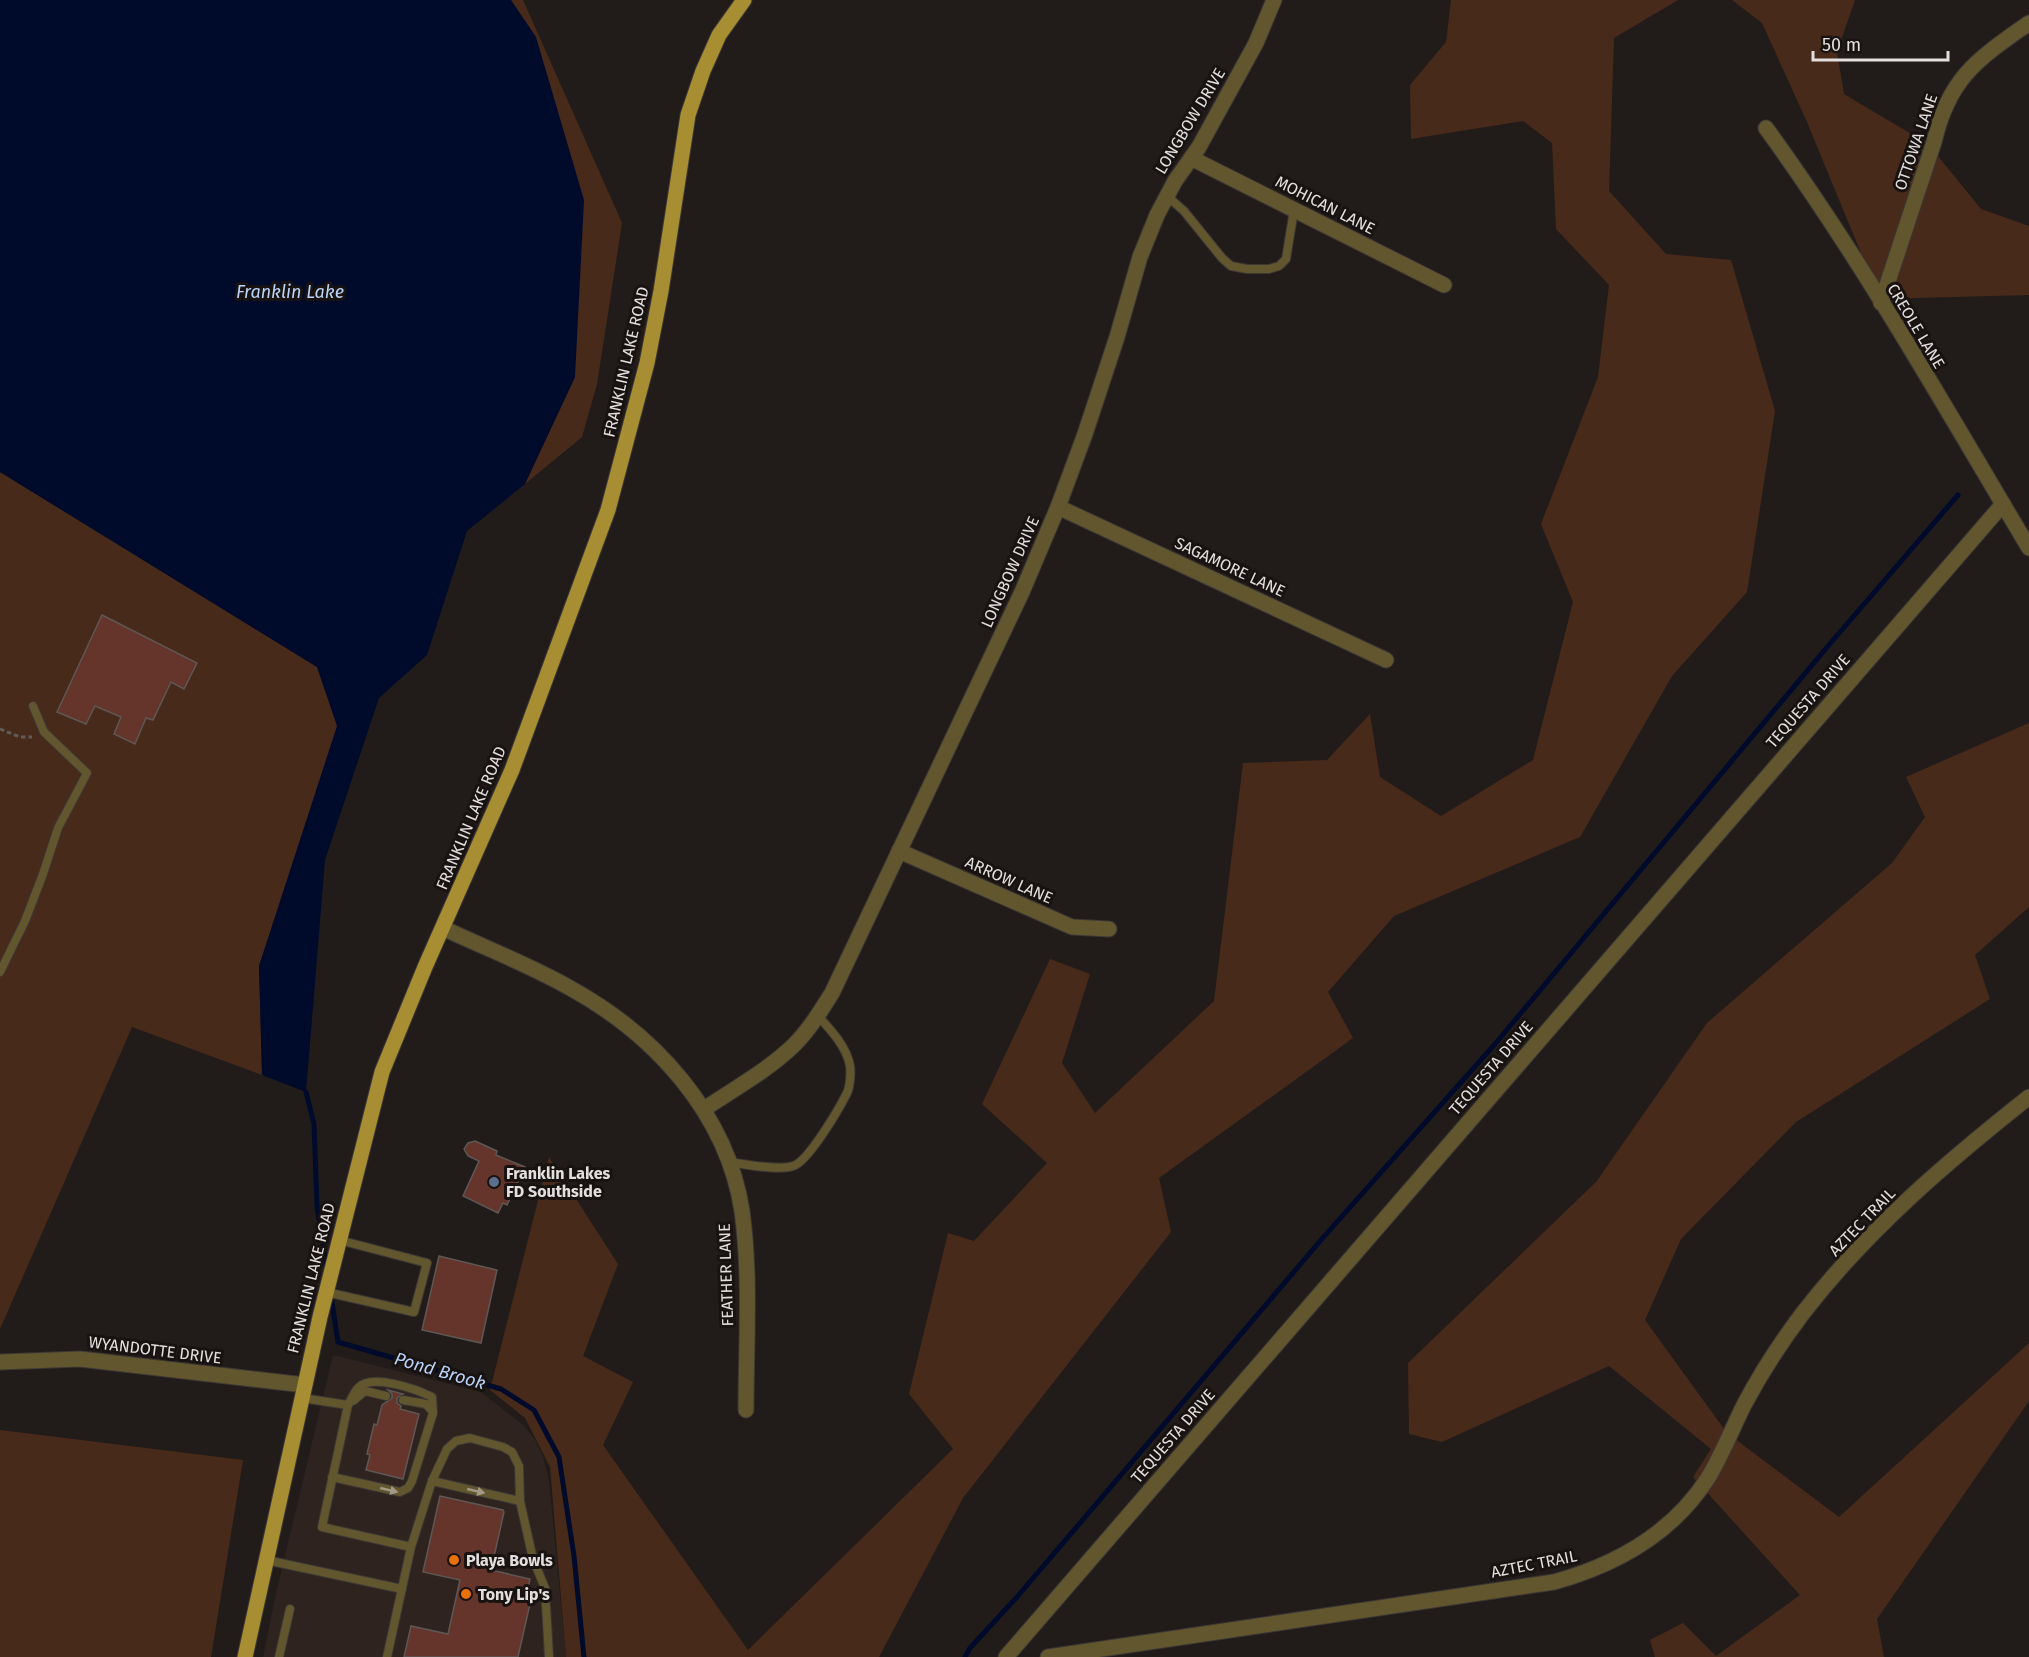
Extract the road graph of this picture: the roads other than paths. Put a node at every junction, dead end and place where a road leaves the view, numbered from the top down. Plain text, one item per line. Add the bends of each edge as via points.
1 (744, 0) edge
2 (1274, 0) edge
3 (2029, 23) edge
4 (1766, 128) dead end
5 (1191, 158) junction
6 (1167, 196) junction
7 (1294, 210) junction
8 (1444, 285) dead end
9 (1881, 303) junction
10 (2003, 504) junction
11 (1058, 507) junction
12 (2029, 548) edge
13 (1386, 660) dead end
14 (33, 706) dead end
15 (899, 851) junction
16 (443, 928) junction
17 (1109, 928) dead end
18 (0, 972) edge
19 (818, 1016) junction
20 (2029, 1097) edge
21 (704, 1109) junction
22 (729, 1162) junction
23 (339, 1240) junction
24 (326, 1292) junction
25 (0, 1362) edge
26 (303, 1392) junction
27 (386, 1396) dead end
28 (403, 1400) dead end
29 (348, 1405) junction
30 (746, 1410) dead end
31 (434, 1413) junction
32 (332, 1477) junction
33 (432, 1481) junction
34 (520, 1501) junction
35 (411, 1547) junction
36 (266, 1560) junction
37 (402, 1589) junction
38 (290, 1609) dead end
39 (245, 1657) edge
40 (279, 1657) edge
41 (387, 1657) edge
42 (549, 1657) edge
43 (1006, 1657) edge
44 (1048, 1657) edge

1 - 16 main road, FRANKLIN LAKE ROAD via 719,35 688,115 647,363 608,510 512,770
2 - 5 street, LONGBOW DRIVE via 1256,43
3 - 9 street, OTTOWA LANE via 1981,57 1950,95
4 - 9 street, CREOLE LANE
5 - 6 street, LONGBOW DRIVE
5 - 7 street, MOHICAN LANE
6 - 7 lane via 1222,258 1231,266 1246,269 1269,269 1286,259
6 - 11 street, LONGBOW DRIVE via 1140,257
7 - 8 street, MOHICAN LANE
9 - 10 street, CREOLE LANE
10 - 12 street, CREOLE LANE
10 - 43 street, TEQUESTA DRIVE
11 - 13 street, SAGAMORE LANE
11 - 15 street, LONGBOW DRIVE
14 - 18 lane via 44,732 87,773 57,828 25,921
15 - 17 street, ARROW LANE via 1072,927
15 - 19 street, LONGBOW DRIVE
16 - 21 street, FEATHER LANE via 570,987 606,1010 674,1070
16 - 23 main road, FRANKLIN LAKE ROAD via 382,1072
19 - 21 street, LONGBOW DRIVE via 770,1066
19 - 22 lane via 841,1045 850,1066 848,1091 829,1123 806,1158 793,1167
20 - 44 street, AZTEC TRAIL via 1942,1167 1853,1255 1775,1353 1707,1479 1666,1526 1617,1560 1554,1582
21 - 22 street, FEATHER LANE
22 - 30 street, FEATHER LANE via 741,1208 746,1251
23 - 24 main road, FRANKLIN LAKE ROAD
23 - 24 lane via 427,1263 414,1312
24 - 26 main road, FRANKLIN LAKE ROAD
25 - 26 street, WYANDOTTE DRIVE via 80,1359
26 - 29 lane
26 - 36 main road, FRANKLIN LAKE ROAD
27 - 29 lane via 365,1391
28 - 31 lane via 426,1404
29 - 31 lane via 358,1387 373,1380 432,1397
29 - 32 lane
32 -> 31 lane via 400,1492 408,1488
32 - 35 lane via 322,1527
33 -> 34 lane
33 - 34 lane via 447,1449 456,1441 470,1438 512,1452 519,1466
33 - 35 lane
34 - 42 lane via 533,1559 545,1588
35 - 37 lane
36 - 37 lane
36 - 39 main road, FRANKLIN LAKE ROAD
37 - 41 lane
38 - 40 lane

